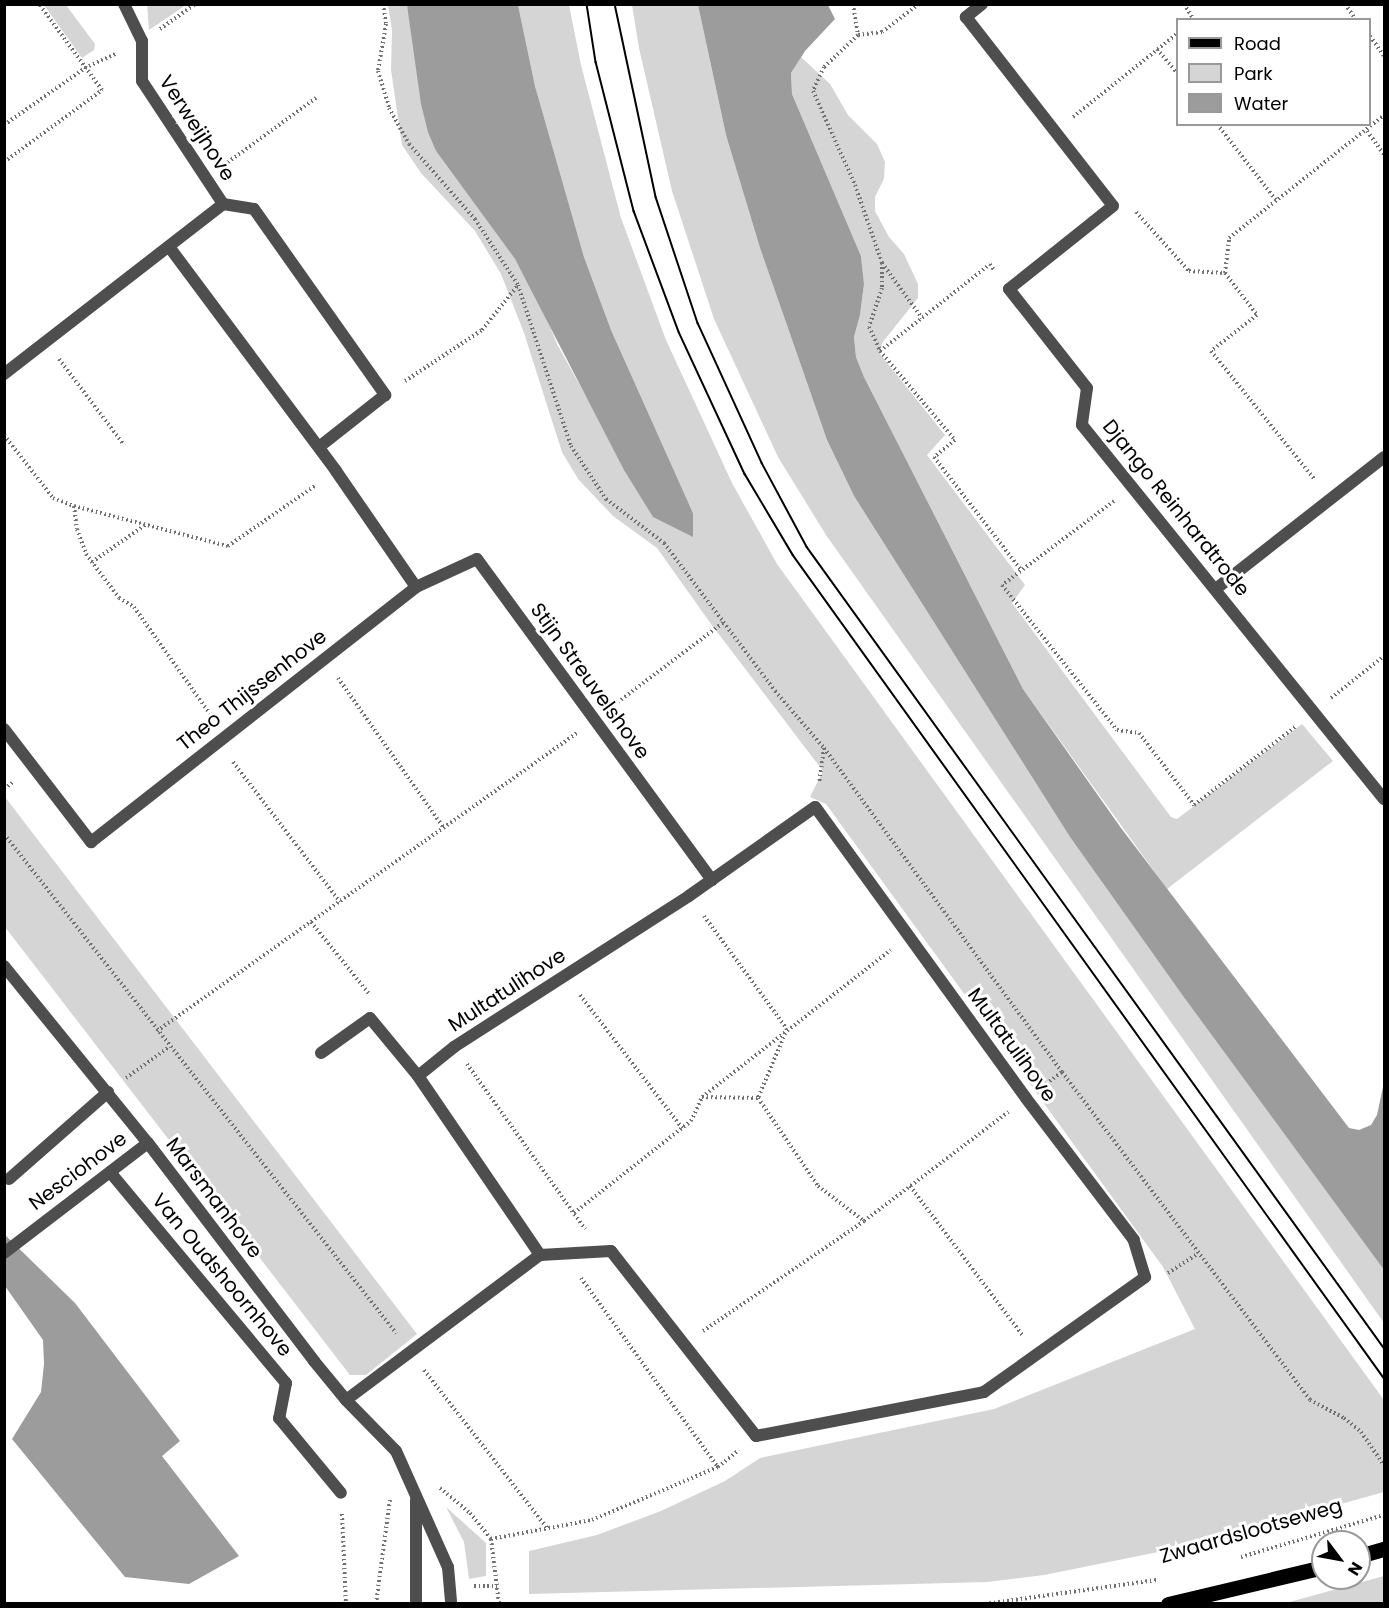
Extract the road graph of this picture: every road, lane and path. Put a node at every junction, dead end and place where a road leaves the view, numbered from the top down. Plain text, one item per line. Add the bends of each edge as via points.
1 (39, 4) edge
2 (124, 4) edge
3 (195, 4) edge
4 (383, 4) edge
5 (853, 4) edge
6 (919, 4) edge
7 (982, 4) edge
8 (1184, 4) edge
9 (1345, 4) edge
10 (1193, 18) edge
11 (1355, 18) edge
12 (858, 35) junction
13 (1176, 35) edge
14 (1371, 37) edge
15 (142, 41) junction
16 (1157, 49) junction
17 (1384, 56) edge
18 (85, 68) junction
19 (1176, 72) edge
20 (316, 98) dead end
21 (1384, 115) edge
22 (4, 125) edge
23 (1219, 126) edge
24 (1055, 131) junction
25 (1367, 131) junction
26 (1384, 154) edge
27 (4, 162) edge
28 (206, 178) junction
29 (1276, 200) junction
30 (223, 204) junction
31 (1113, 206) junction
32 (170, 248) junction
33 (882, 263) junction
34 (1225, 273) junction
35 (518, 285) junction
36 (1009, 289) junction
37 (922, 318) junction
38 (46, 342) junction
39 (880, 351) junction
40 (4, 374) edge
41 (385, 395) junction
42 (4, 435) edge
43 (124, 445) dead end
44 (319, 447) junction
45 (1384, 457) edge
46 (336, 471) junction
47 (1133, 487) junction
48 (1331, 499) junction
49 (74, 506) junction
50 (145, 525) junction
51 (92, 562) junction
52 (1021, 570) junction
53 (416, 586) junction
54 (1216, 588) junction
55 (724, 622) junction
56 (1384, 656) edge
57 (323, 658) junction
58 (1315, 712) junction
59 (594, 720) junction
60 (4, 729) edge
61 (221, 738) junction
62 (824, 748) junction
63 (1384, 798) edge
64 (815, 807) junction
65 (444, 828) junction
66 (4, 834) edge
67 (712, 880) junction
68 (689, 896) junction
69 (340, 902) junction
70 (311, 922) junction
71 (909, 937) junction
72 (4, 966) edge
73 (565, 975) junction
74 (370, 1018) junction
75 (787, 1029) junction
76 (157, 1031) junction
77 (169, 1047) junction
78 (454, 1047) junction
79 (321, 1053) dead end
80 (1062, 1072) junction
81 (418, 1076) junction
82 (108, 1092) junction
83 (702, 1097) junction
84 (758, 1098) junction
85 (1026, 1098) junction
86 (682, 1128) junction
87 (148, 1143) junction
88 (110, 1172) junction
89 (9, 1179) dead end
90 (910, 1186) junction
91 (574, 1213) junction
92 (864, 1221) junction
93 (600, 1251) junction
94 (4, 1253) edge
95 (563, 1254) junction
96 (1197, 1254) junction
97 (540, 1255) junction
98 (1146, 1277) junction
99 (684, 1344) junction
100 (410, 1352) junction
101 (1036, 1354) junction
102 (346, 1400) junction
103 (756, 1436) junction
104 (1384, 1465) edge
105 (718, 1467) junction
106 (437, 1485) dead end
107 (341, 1493) joint
108 (416, 1496) junction
109 (390, 1497) dead end
110 (1384, 1515) edge
111 (547, 1528) junction
112 (491, 1539) junction
113 (1233, 1560) dead end
114 (1311, 1570) edge
115 (1166, 1578) dead end
116 (346, 1604) edge
117 (376, 1604) edge
118 (416, 1604) edge
119 (451, 1604) edge
120 (499, 1604) edge
121 (985, 1604) edge
122 (1168, 1604) edge

1 - 18 path
2 - 15 street, Verweijhove
3 - 15 path
4 - 35 path via 386,24 378,70 389,108 409,144 475,219
5 - 12 path
6 - 12 path via 882,32
7 - 24 street via 966,17
8 - 10 path
9 - 11 path
12 - 33 path via 824,67 813,91 855,185
13 - 16 path
14 - 17 path
15 - 18 path
15 - 28 street, Verweijhove via 142,81
16 - 19 path
16 - 24 path
18 - 22 path
18 - 27 path via 102,90
20 - 28 path
21 - 25 path
23 - 29 path
24 - 31 street
25 - 26 path
25 - 29 path
28 - 30 street, Verweijhove
29 - 34 path via 1229,238
30 - 32 street
30 - 41 street via 254,209
31 - 34 path via 1132,209 1189,271
31 - 36 street
32 - 38 street
32 - 44 street
33 - 37 path
33 - 39 path via 882,288 869,327
34 - 48 path via 1257,315 1211,351
35 - 41 path via 482,330
35 - 55 path via 571,446 606,499 664,543
36 - 37 path via 990,264
36 - 47 street, Django Reinhardtrode via 1087,388 1082,425
37 - 39 path
38 - 40 street
38 - 43 path
39 - 52 path via 954,440 934,457
41 - 44 street
42 - 49 path via 53,498
44 - 46 street
45 - 48 street
46 - 50 path via 228,546
46 - 53 street
47 - 52 path
47 - 54 street, Django Reinhardtrode
48 - 54 street
49 - 50 path
49 - 51 path via 77,529
50 - 51 path
51 - 61 path via 119,598 134,608
52 - 58 path via 1002,585 1117,730 1139,734 1194,805
53 - 57 street, Theo Thijssenhove
53 - 59 street, Stijn Streuvelshove via 477,559
54 - 58 street, Django Reinhardtrode
55 - 59 path
55 - 62 path
56 - 58 path
57 - 61 street, Theo Thijssenhove
57 - 65 path
58 - 63 street, Django Reinhardtrode
59 - 65 path
59 - 67 street, Stijn Streuvelshove
60 - 61 street, Theo Thijssenhove via 91,842
61 - 69 path
62 - 64 path
62 - 80 path
64 - 67 street, Multatulihove
64 - 71 street, Multatulihove
65 - 69 path
66 - 76 path
67 - 68 street, Multatulihove
68 - 73 street, Multatulihove
68 - 75 path
69 - 70 path
70 - 74 path via 375,1002
70 - 76 path
71 - 75 path
71 - 85 street, Multatulihove
72 - 82 street, Marsmanhove
73 - 78 street, Multatulihove
73 - 86 path
74 - 79 street
74 - 81 street
75 - 83 path
75 - 84 path
76 - 77 path
77 - 82 path
77 - 100 path
78 - 81 street, Multatulihove
78 - 91 path
80 - 85 path
80 - 96 path
81 - 97 street
82 - 87 street, Marsmanhove
82 - 89 street
83 - 84 path
83 - 86 path via 691,1120
84 - 92 path via 818,1186
85 - 90 path
85 - 98 street, Multatulihove via 1134,1240
86 - 91 path
87 - 88 street, Nesciohove
87 - 102 street, Marsmanhove
88 - 94 street, Nesciohove
88 - 107 street, Van Oudshoornhove via 286,1383 279,1418
90 - 92 path
90 - 101 path
91 - 93 path
92 - 99 path
93 - 95 street
93 - 99 street via 611,1251
95 - 97 street
95 - 105 path
96 - 98 path via 1159,1278
96 - 104 path via 1310,1400 1361,1432
97 - 100 street
98 - 101 street
99 - 103 street
100 - 102 street
100 - 111 path
101 - 103 street via 984,1392
102 - 108 street, Marsmanhove via 396,1451
103 - 105 path
105 - 111 path via 592,1520
106 - 112 path via 470,1513
107 - 116 path
108 - 118 street, Marsmanhove
108 - 119 street, Marsmanhove via 448,1567
109 - 117 path
110 - 113 path, Zwaardslootseweg
111 - 112 path
112 - 120 path
114 - 122 main road
115 - 121 path, Zwaardslootseweg

